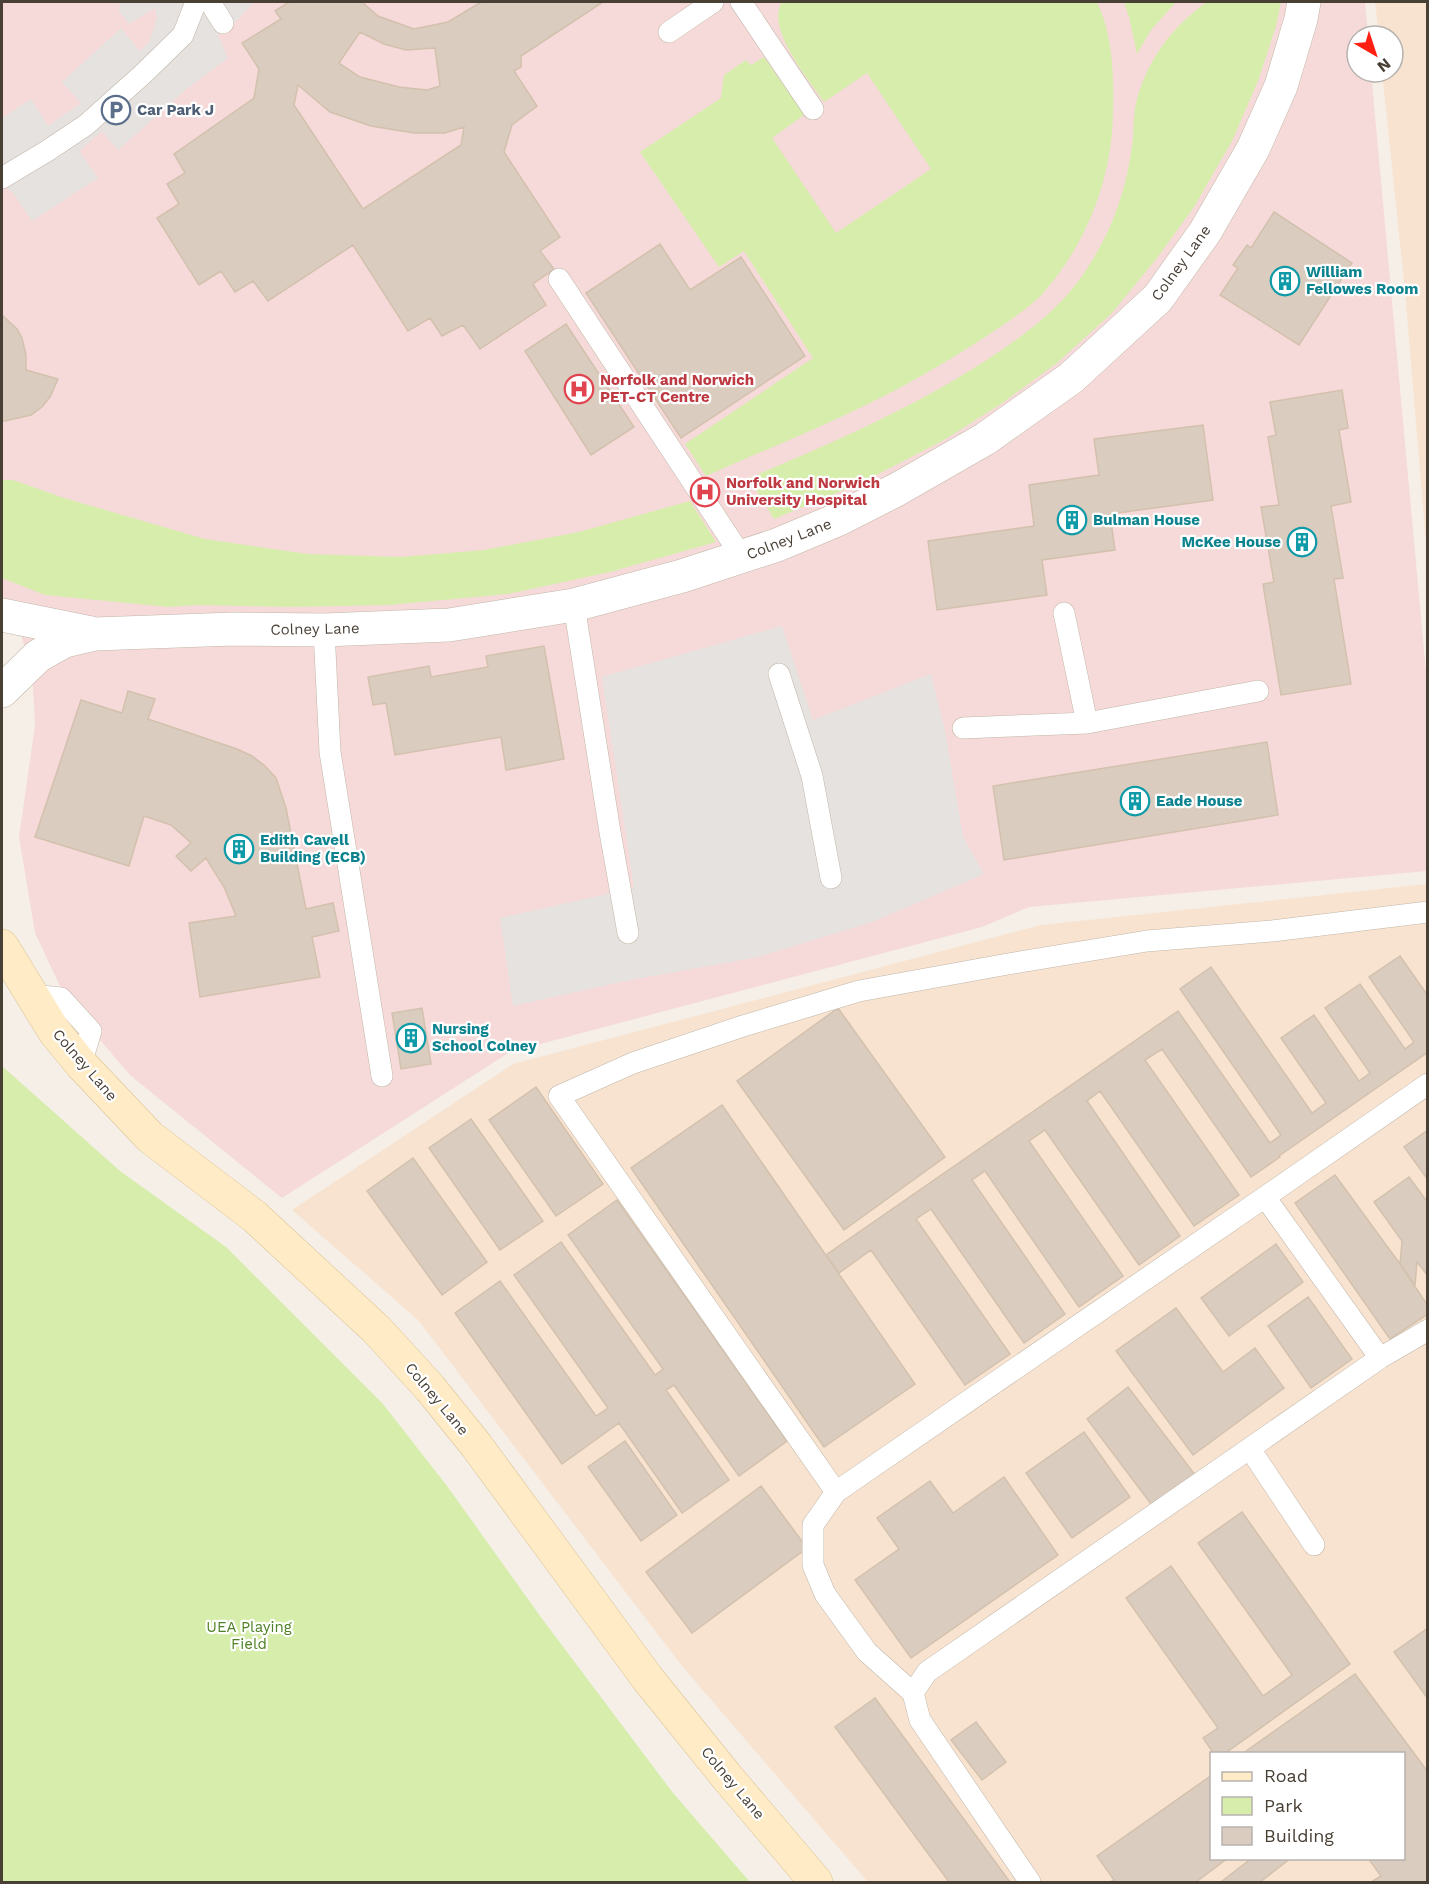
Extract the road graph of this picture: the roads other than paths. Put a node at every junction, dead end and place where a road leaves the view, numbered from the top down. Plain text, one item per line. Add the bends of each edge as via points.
1 (196, 2) edge
2 (210, 2) edge
3 (713, 2) edge
4 (741, 2) edge
5 (1304, 2) edge
6 (223, 23) dead end
7 (669, 32) dead end
8 (813, 109) dead end
9 (2, 178) edge
10 (559, 279) dead end
11 (742, 557) junction
12 (574, 605) junction
13 (1064, 613) dead end
14 (2, 615) edge
15 (324, 630) junction
16 (95, 634) junction
17 (779, 674) dead end
18 (2, 691) edge
19 (1258, 691) dead end
20 (1087, 723) junction
21 (963, 728) dead end
22 (831, 878) dead end
23 (1428, 912) edge
24 (2, 919) edge
25 (628, 933) dead end
26 (6, 953) edge
27 (382, 1076) dead end
28 (1428, 1084) edge
29 (1265, 1197) junction
30 (1428, 1330) edge
31 (1380, 1358) junction
32 (1250, 1449) junction
33 (836, 1492) junction
34 (1314, 1545) dead end
35 (913, 1693) junction
36 (816, 1882) edge
37 (1030, 1882) edge

1 - 9 lane via 183,35 143,74 86,125
2 - 6 lane
3 - 7 lane
4 - 8 lane
5 - 11 street, Colney Lane via 1281,86 1253,149 1205,232 1158,298 1071,378 985,439 839,519
10 - 11 lane
11 - 12 street, Colney Lane
12 - 15 street, Colney Lane via 449,626
12 - 25 lane
13 - 20 lane
14 - 16 street, Colney Lane
15 - 16 street, Colney Lane
15 - 27 lane via 330,752
16 - 18 street, Colney Lane via 65,641 38,656
17 - 22 lane via 812,776
19 - 20 lane
20 - 21 lane
23 - 33 lane via 1147,941 859,991 633,1063 559,1096
24 - 26 street, Colney Lane
26 - 36 street, Colney Lane via 54,1031 150,1137 254,1216 377,1330 430,1389 648,1678
28 - 29 lane
29 - 31 lane
29 - 33 lane
30 - 31 lane
31 - 32 lane
32 - 34 lane
32 - 35 lane via 927,1672
33 - 35 lane via 813,1525 813,1566 825,1594 867,1652
35 - 37 lane via 920,1720

